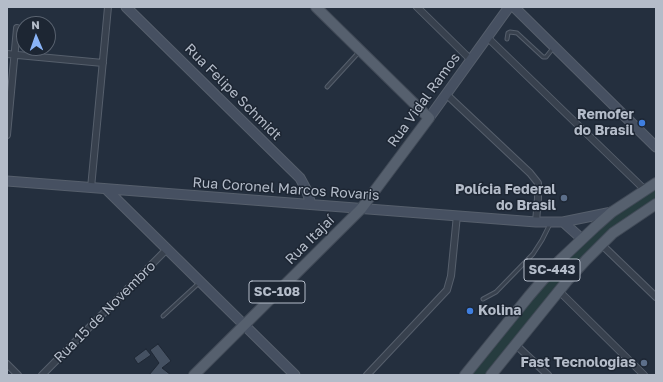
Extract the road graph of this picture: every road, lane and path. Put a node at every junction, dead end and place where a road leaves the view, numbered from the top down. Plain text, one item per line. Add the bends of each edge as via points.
1 (108, 7) edge
2 (126, 7) edge
3 (417, 7) edge
4 (509, 7) edge
5 (514, 7) edge
6 (319, 8) edge
7 (488, 38) junction
8 (507, 39) dead end
9 (16, 42) edge
10 (555, 47) junction
11 (360, 51) junction
12 (7, 54) edge
13 (15, 55) junction
14 (471, 60) junction
15 (103, 63) junction
16 (327, 86) dead end
17 (446, 94) junction
18 (429, 118) junction
19 (7, 136) edge
20 (656, 147) edge
21 (7, 181) edge
22 (656, 183) edge
23 (91, 188) junction
24 (106, 189) junction
25 (645, 190) junction
26 (311, 204) junction
27 (656, 204) edge
28 (361, 208) junction
29 (612, 212) junction
30 (458, 215) junction
31 (536, 222) junction
32 (551, 222) junction
33 (562, 222) junction
34 (582, 239) junction
35 (601, 244) junction
36 (167, 249) junction
37 (200, 282) junction
38 (559, 291) junction
39 (656, 297) edge
40 (483, 299) dead end
41 (163, 316) dead end
42 (244, 325) junction
43 (516, 345) junction
44 (7, 364) edge
45 (18, 375) edge
46 (42, 375) edge
47 (194, 375) edge
48 (295, 375) edge
49 (367, 375) edge
50 (465, 375) edge
51 (491, 375) edge
52 (548, 375) edge
53 (644, 375) edge

1 - 15 street
2 - 26 street, Rua Felipe Schmidt via 300,178
3 - 14 street
4 - 7 street, Rua Vidal Ramos
5 - 10 street
6 - 11 main road
7 - 14 street, Rua Vidal Ramos
7 - 25 street
8 - 10 lane via 508,33 516,33 543,57
9 - 13 street
10 - 20 street
11 - 16 lane
11 - 18 main road
12 - 13 street
13 - 15 street
13 - 19 street
14 - 17 street, Rua Vidal Ramos
15 - 23 street
17 - 18 street, Rua Vidal Ramos
17 - 31 street via 538,183
18 - 28 main road, Rua Vidal Ramos / SC-108
21 - 23 street, Rua Coronel Marcos Rovaris
22 - 25 main road, SC-443
23 - 24 street, Rua Coronel Marcos Rovaris
24 - 26 street, Rua Coronel Marcos Rovaris
24 - 36 street
25 - 29 main road, SC-443
26 - 28 street, Rua Coronel Marcos Rovaris
27 - 35 main road
28 - 30 street, Rua Coronel Marcos Rovaris
28 - 42 main road, Rua Itajaí / SC-108
29 - 33 street, Rua Coronel Marcos Rovaris
29 - 34 main road, SC-443
30 - 31 street, Rua Coronel Marcos Rovaris
30 - 49 street via 447,290
31 - 32 street, Rua Coronel Marcos Rovaris
32 - 33 street, Rua Coronel Marcos Rovaris
32 - 40 lane via 533,254 496,292
33 - 34 street
34 - 50 main road, SC-443 via 529,296
35 - 38 main road
35 - 39 street
36 - 37 street
36 - 46 street, Rua 15 de Novembro
37 - 41 lane
37 - 42 street
38 - 43 main road
38 - 53 street
42 - 47 main road, Rua Itajaí / SC-108
42 - 48 street
43 - 51 main road
43 - 52 street
44 - 45 street

